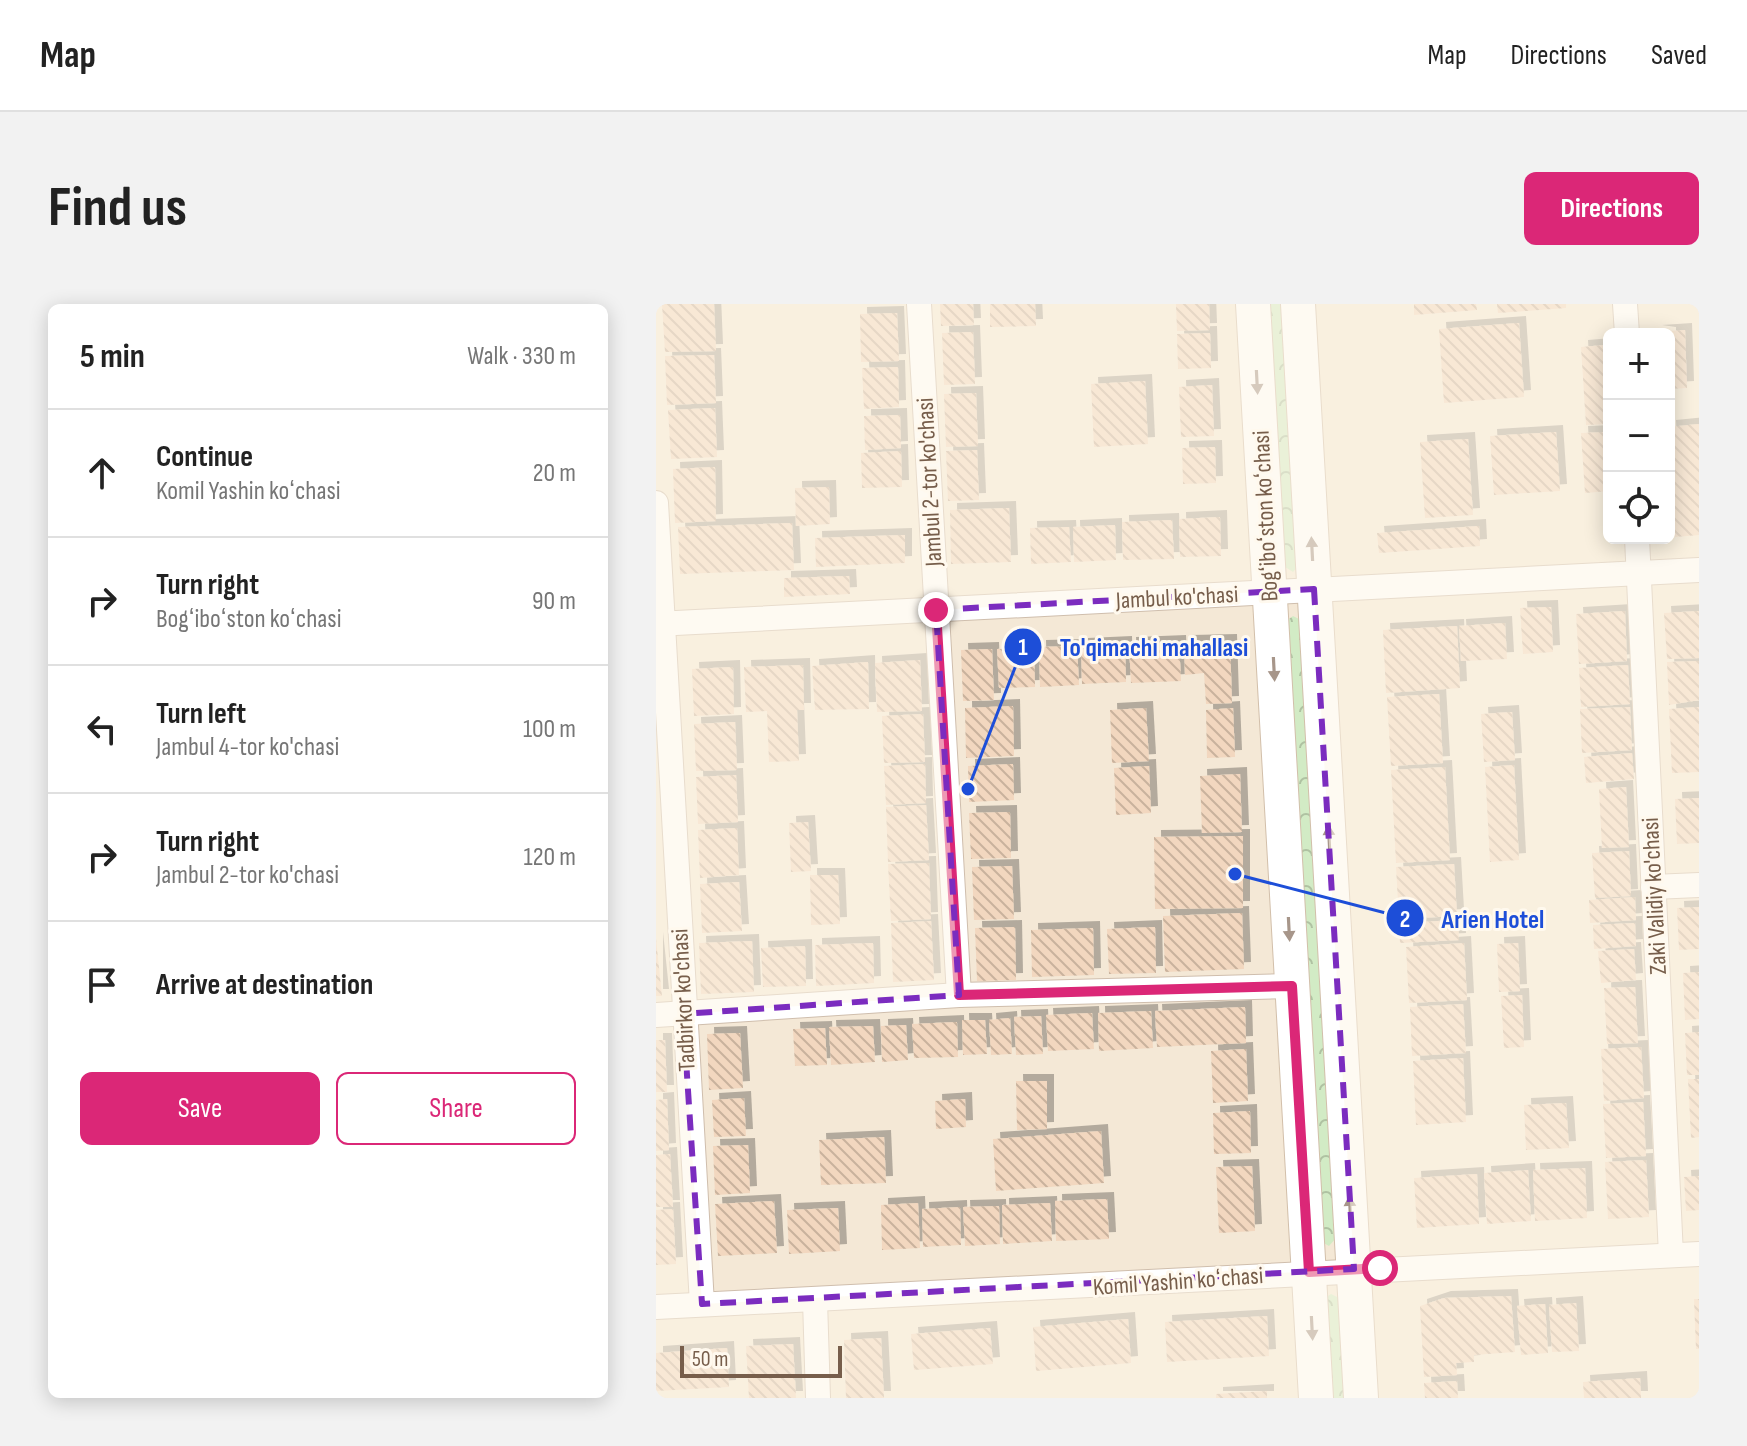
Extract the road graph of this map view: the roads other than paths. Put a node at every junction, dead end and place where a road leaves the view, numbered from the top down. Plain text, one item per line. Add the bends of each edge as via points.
1 (919, 304) edge
2 (1253, 304) edge
3 (1298, 304) edge
4 (1625, 304) edge
5 (1627, 328) edge
6 (656, 503) edge
7 (1637, 544) edge
8 (1699, 570) edge
9 (1639, 572) junction
10 (1314, 589) junction
11 (1269, 591) junction
12 (936, 610) junction
13 (659, 624) edge
14 (1699, 885) edge
15 (1653, 887) junction
16 (1292, 986) junction
17 (959, 995) junction
18 (683, 1014) junction
19 (656, 1015) edge
20 (1699, 1254) edge
21 (1671, 1255) junction
22 (1354, 1269) junction
23 (1309, 1272) junction
24 (815, 1300) junction
25 (702, 1304) junction
26 (656, 1307) edge
27 (818, 1398) edge
28 (1316, 1398) edge
29 (1361, 1398) edge

1 - 12 street, Jambul 2-tor ko'chasi
2 -> 11 street, Bogʻiboʻston koʻchasi
10 -> 3 street, Bogʻiboʻston koʻchasi
4 - 5 street
6 - 13 street, Tadbirkor ko'chasi
7 - 9 street, Zaki Validiy ko'chasi
8 - 9 street, Jambul ko'chasi
9 - 10 street, Jambul ko'chasi
9 - 15 street, Zaki Validiy ko'chasi
10 - 11 street, Jambul ko'chasi
22 -> 10 street, Bogʻiboʻston koʻchasi
11 - 12 street, Jambul ko'chasi
11 -> 16 street, Bogʻiboʻston koʻchasi
12 - 13 street, Jambul ko'chasi
12 - 17 street, Jambul 2-tor ko'chasi
13 - 18 street, Tadbirkor ko'chasi
14 - 15 street
15 - 21 street, Zaki Validiy ko'chasi
16 - 17 street
16 - 23 street, Bogʻiboʻston koʻchasi
17 - 18 street
18 - 19 street
18 - 25 street, Tadbirkor ko'chasi
20 - 21 street, Komil Yashin koʻchasi
21 - 22 street, Komil Yashin koʻchasi
22 - 23 street, Komil Yashin koʻchasi
22 - 29 street, Bogʻiboʻston koʻchasi
23 - 24 street, Komil Yashin koʻchasi
23 -> 28 street, Bogʻiboʻston koʻchasi
24 - 25 street, Komil Yashin koʻchasi
24 - 27 street
25 - 26 street, Komil Yashin koʻchasi

